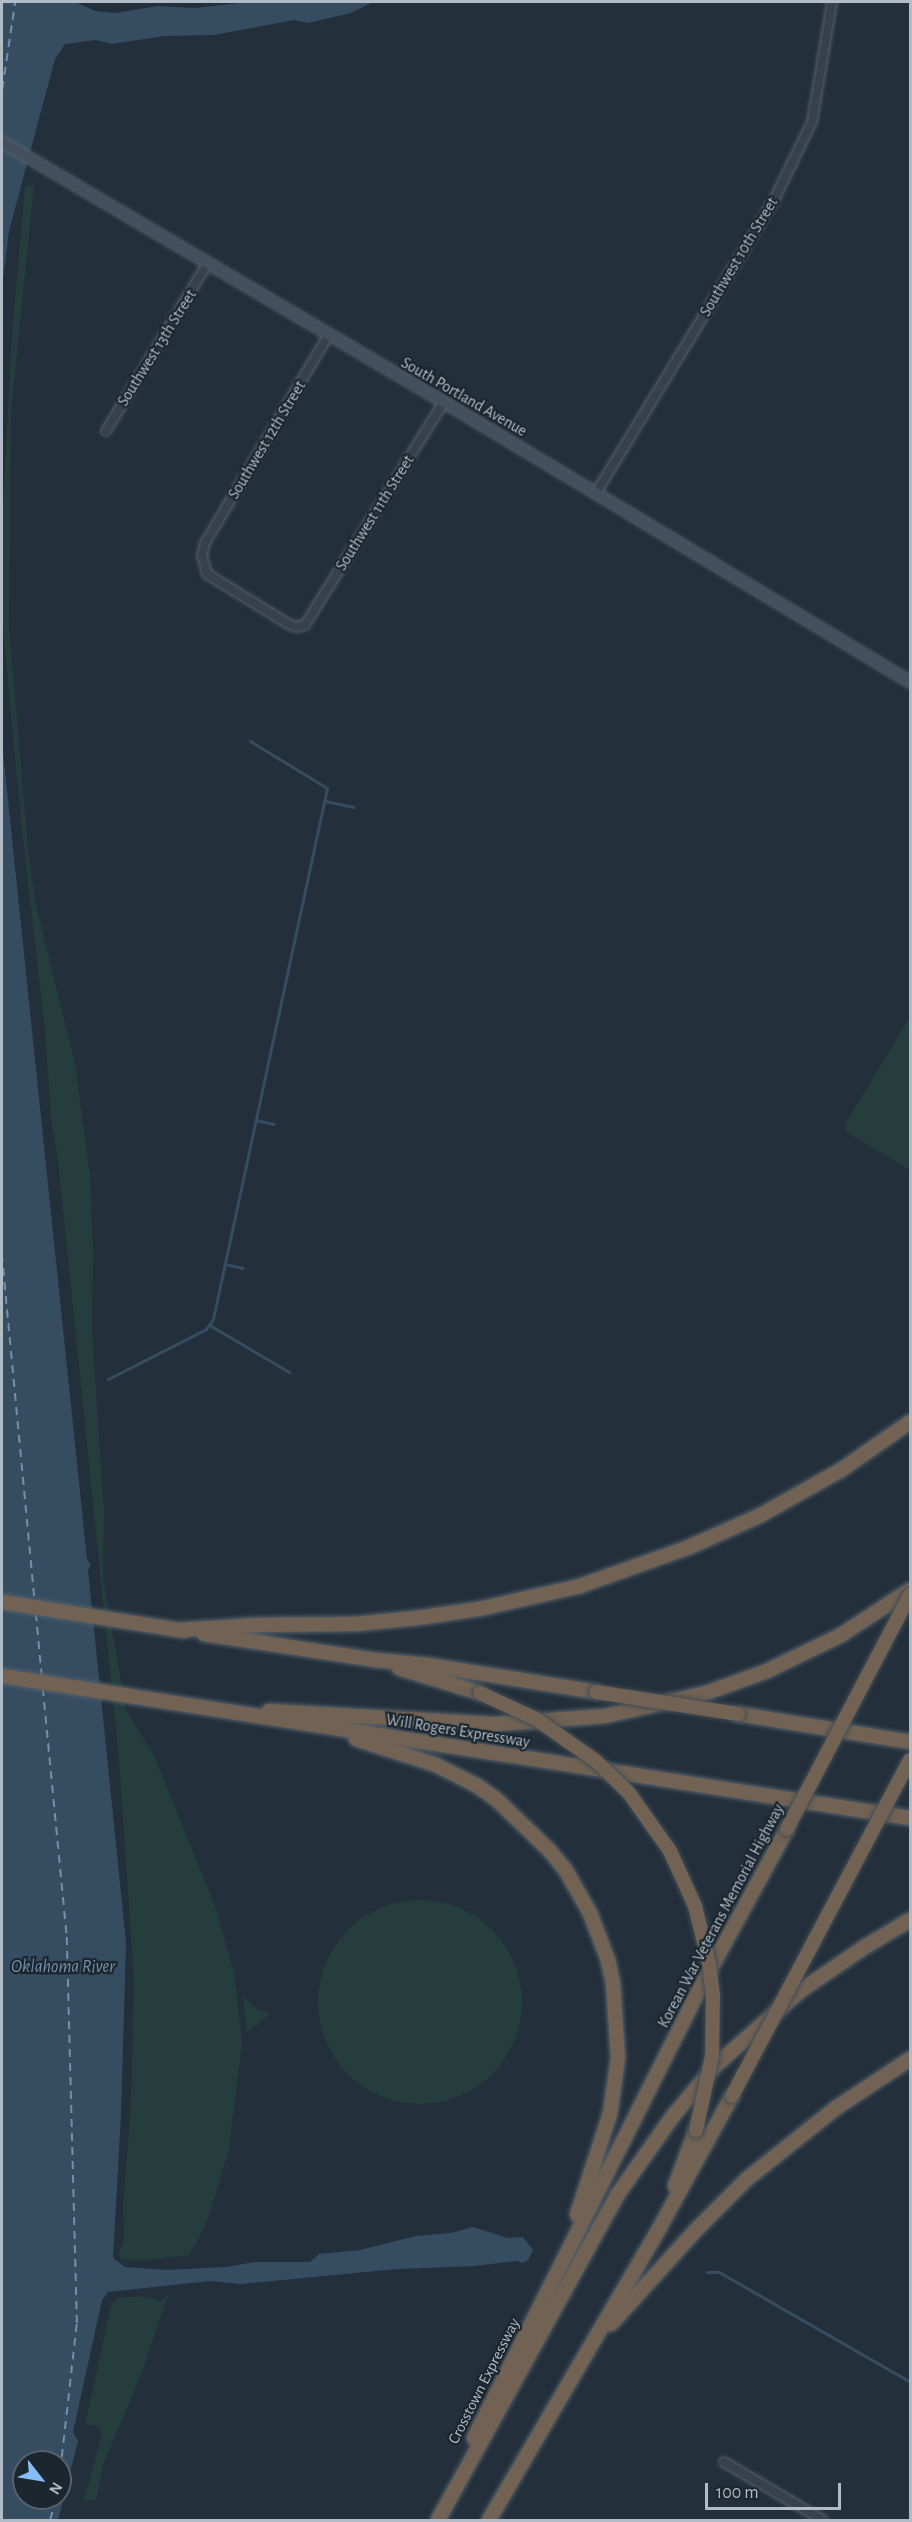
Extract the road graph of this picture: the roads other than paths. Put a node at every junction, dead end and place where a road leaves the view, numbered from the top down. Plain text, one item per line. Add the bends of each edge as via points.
1 (832, 2) edge
2 (2, 141) edge
3 (207, 264) junction
4 (328, 336) junction
5 (444, 402) junction
6 (106, 431) dead end
7 (596, 493) junction
8 (305, 625) joint
9 (910, 682) edge
10 (910, 1422) edge
11 (910, 1590) edge
12 (910, 1596) edge
13 (2, 1602) edge
14 (177, 1630) junction
15 (375, 1660) junction
16 (2, 1676) edge
17 (210, 1708) junction
18 (309, 1725) junction
19 (910, 1742) edge
20 (910, 1760) edge
21 (910, 1818) edge
22 (910, 1920) edge
23 (910, 2059) edge
24 (660, 2227) junction
25 (565, 2255) junction
26 (591, 2346) junction
27 (724, 2462) dead end
28 (432, 2520) edge
29 (438, 2520) edge
30 (489, 2520) edge
31 (823, 2520) edge

1 - 7 street, Southwest 10th Street via 812,122 798,152 772,204
2 - 3 main road, South Portland Avenue
3 - 4 main road, South Portland Avenue
3 - 6 street, Southwest 13th Street
4 - 5 main road, South Portland Avenue
4 - 8 street, Southwest 12th Street via 205,543 202,555 207,574 295,627
5 - 7 main road, South Portland Avenue
5 - 8 street, Southwest 11th Street
7 - 9 main road, South Portland Avenue
10 - 14 highway via 841,1470 760,1515 678,1552 580,1586 479,1609 417,1618
11 - 17 highway via 841,1635 767,1671 706,1693 605,1716 497,1724
12 - 25 highway, Korean War Veterans Memorial Highway, bridge via 699,1989
13 - 14 highway
14 - 15 highway
15 - 19 highway, bridge via 428,1665
15 - 24 highway, bridge via 480,1693 536,1719 597,1761 634,1800 670,1851 695,1906 709,1963 712,2056 696,2130
16 - 17 highway, Will Rogers Expressway
17 - 18 highway, Will Rogers Expressway
18 - 21 highway, Will Rogers Expressway
18 - 25 highway via 424,1760 476,1785 515,1815 549,1850 565,1869 590,1913 613,1983 618,2058 610,2114
20 - 24 highway, bridge
22 - 29 highway via 791,1998 715,2066 673,2116 618,2194
23 - 26 highway via 828,2113 747,2179
24 - 26 highway
25 - 28 highway, Crosstown Expressway
26 - 30 highway
27 - 31 street

